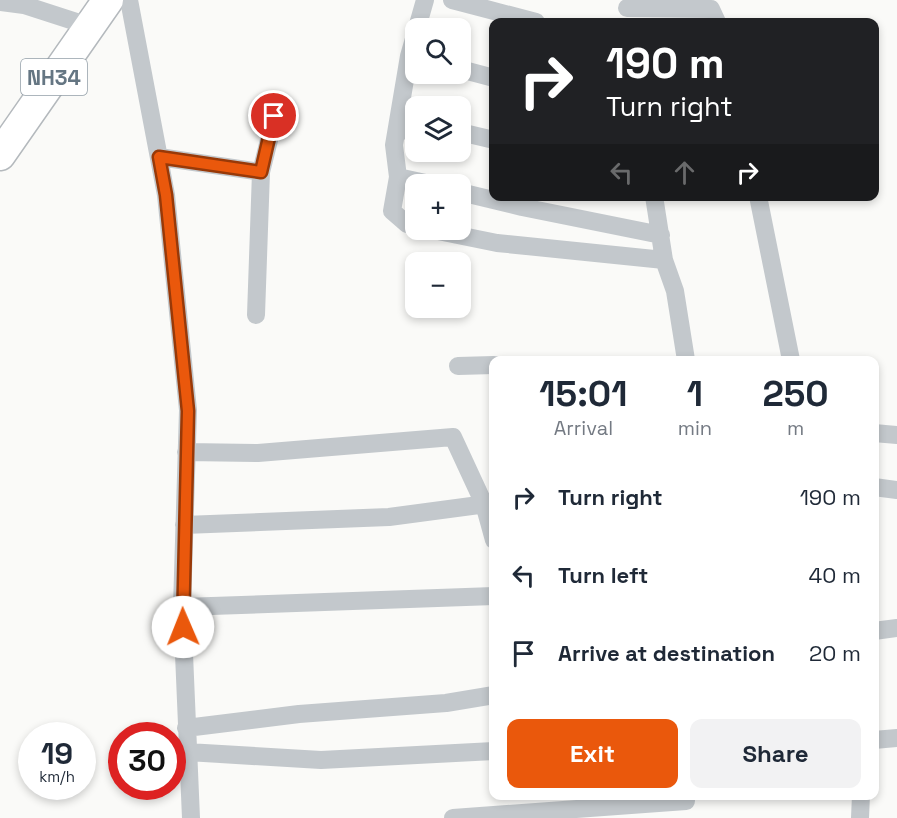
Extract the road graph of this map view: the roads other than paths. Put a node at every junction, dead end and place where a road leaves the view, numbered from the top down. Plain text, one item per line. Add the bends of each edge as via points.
1 (108, 0) edge
2 (129, 0) edge
3 (424, 0) edge
4 (452, 0) edge
5 (0, 2) edge
6 (625, 10) edge
7 (419, 18) edge
8 (521, 18) edge
9 (715, 18) edge
10 (89, 26) junction
11 (471, 72) edge
12 (489, 77) edge
13 (274, 116) dead end
14 (405, 131) edge
15 (471, 135) edge
16 (489, 139) edge
17 (0, 155) edge
18 (159, 157) junction
19 (261, 172) junction
20 (398, 177) junction
21 (405, 179) edge
22 (471, 195) edge
23 (489, 199) edge
24 (497, 201) edge
25 (655, 201) edge
26 (759, 201) edge
27 (405, 222) edge
28 (661, 235) junction
29 (471, 238) edge
30 (664, 260) junction
31 (256, 315) dead end
32 (685, 356) edge
33 (790, 356) edge
34 (489, 365) edge
35 (458, 366) dead end
36 (879, 433) edge
37 (897, 435) edge
38 (186, 452) junction
39 (879, 488) edge
40 (897, 490) edge
41 (489, 504) edge
42 (184, 525) junction
43 (489, 596) edge
44 (182, 607) junction
45 (897, 628) edge
46 (879, 630) edge
47 (489, 696) edge
48 (186, 722) edge
49 (186, 728) joint
50 (897, 738) edge
51 (879, 740) edge
52 (489, 751) edge
53 (187, 753) junction
54 (861, 800) edge
55 (685, 805) edge
56 (190, 818) edge
57 (453, 818) edge
58 (860, 818) edge

1 - 10 highway, NH34
2 - 18 street
3 - 7 street
4 - 8 street
5 - 10 street via 24,5
6 - 9 street via 711,9
10 - 17 highway, NH34
11 - 12 street
13 - 19 street
14 - 20 street via 394,146
15 - 16 street
18 - 19 street
18 - 38 street via 188,411
19 - 31 street
20 - 21 street
20 - 27 street via 392,211
22 - 23 street
24 - 28 street
25 - 28 street
26 - 33 street
28 - 30 street
29 - 30 street
30 - 32 street via 675,291
34 - 35 street
36 - 37 street
38 - 41 street via 258,453 453,437
38 - 42 street
39 - 40 street
41 - 42 street via 389,517
42 - 44 street
43 - 44 street
44 - 48 street
45 - 46 street
47 - 49 street via 446,704 298,714
49 - 53 street
50 - 51 street
52 - 53 street via 321,760
53 - 56 street
54 - 58 street
55 - 57 street

